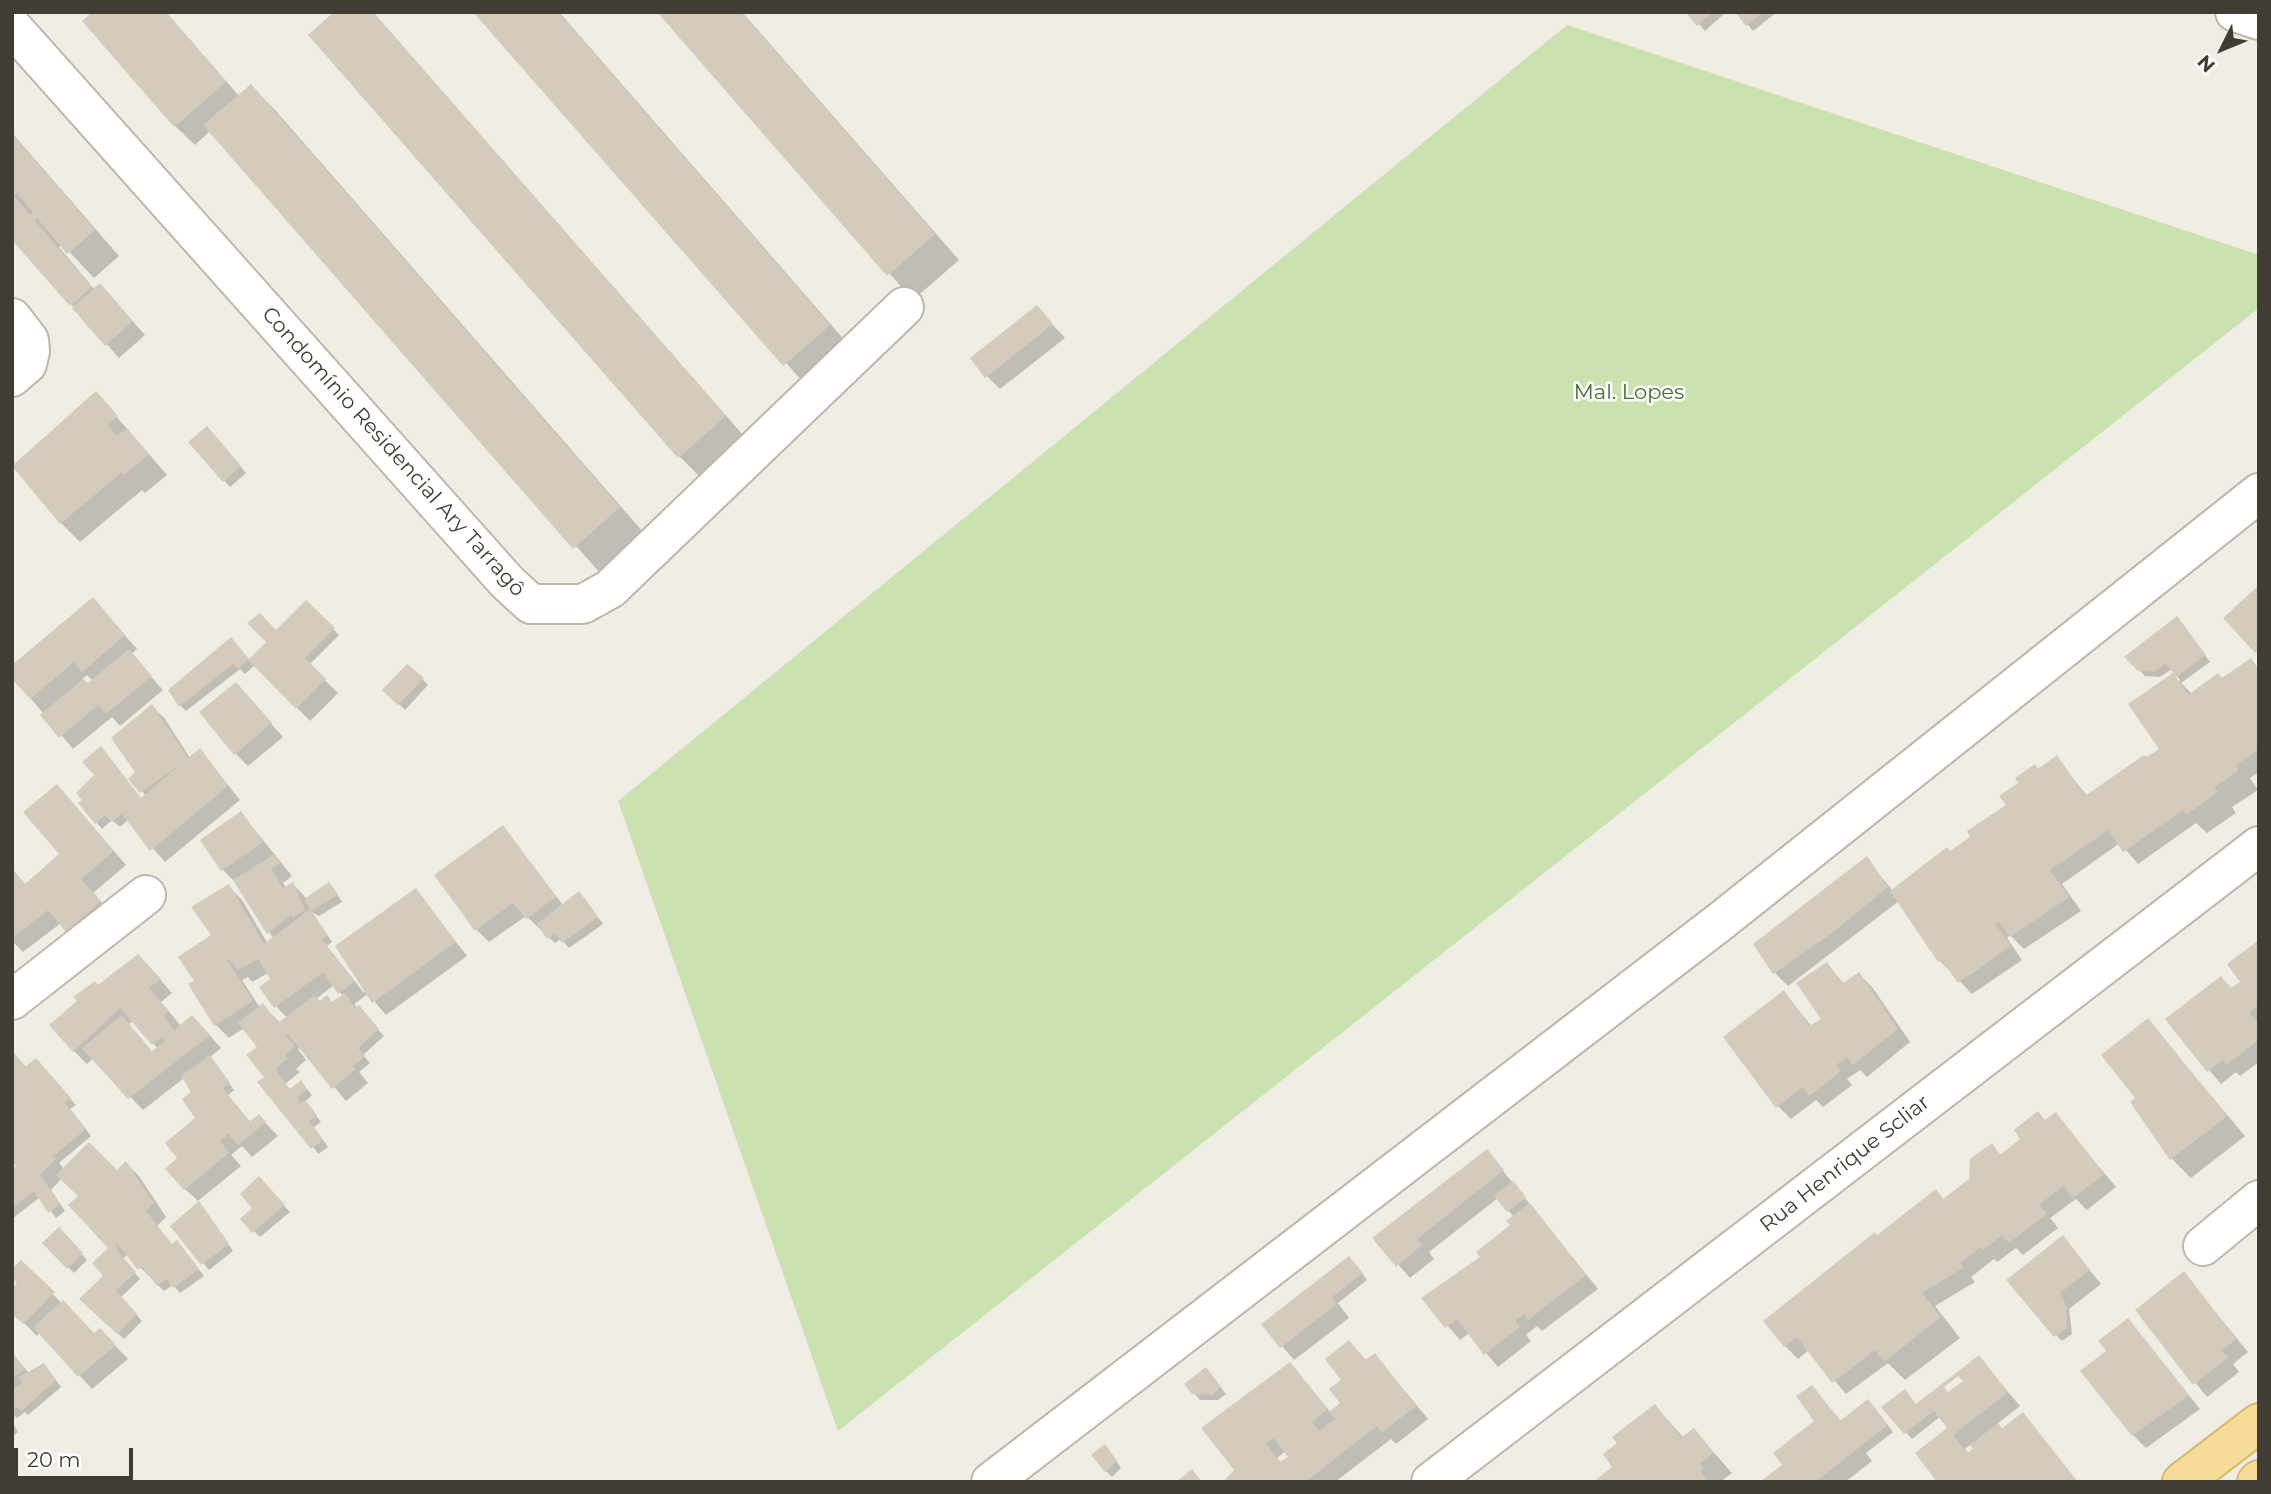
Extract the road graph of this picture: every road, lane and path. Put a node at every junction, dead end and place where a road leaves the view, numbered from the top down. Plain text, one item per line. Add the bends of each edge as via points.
1 (2235, 12) edge
2 (2259, 20) edge
3 (12, 27) edge
4 (904, 307) dead end
5 (12, 318) edge
6 (12, 377) edge
7 (2259, 493) edge
8 (2259, 846) edge
9 (146, 895) dead end
10 (12, 1000) edge
11 (2259, 1200) edge
12 (2203, 1246) dead end
13 (2259, 1423) edge
14 (991, 1482) edge
15 (1431, 1482) edge
16 (2182, 1482) edge

1 - 2 street
3 - 4 street, Condomínio Residencial Ary Tarragô via 530,604 583,604 610,589
5 - 6 street via 29,340 30,351 27,364
7 - 14 street via 1721,921
8 - 15 street, Rua Henrique Scliar
9 - 10 street
11 - 12 street
13 - 16 main road

